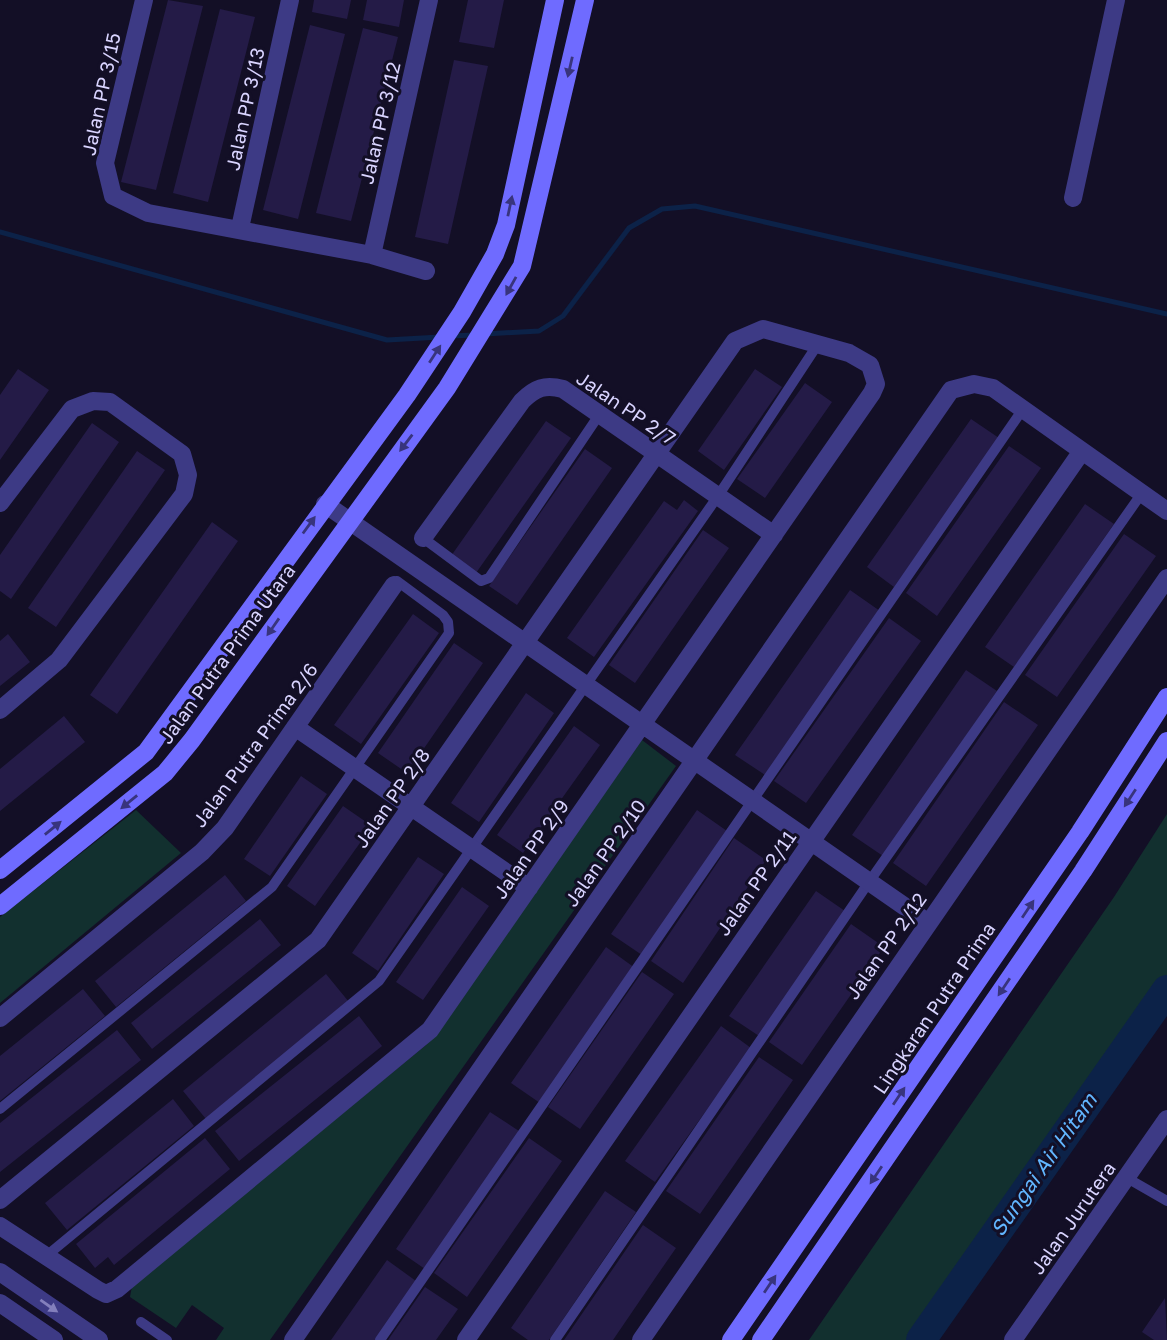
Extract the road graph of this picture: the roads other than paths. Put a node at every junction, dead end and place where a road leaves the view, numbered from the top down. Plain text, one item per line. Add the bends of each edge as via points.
1 (144, 0) edge
2 (290, 0) edge
3 (429, 0) edge
4 (555, 0) edge
5 (585, 0) edge
6 (1116, 0) edge
7 (1073, 198) dead end
8 (240, 228) junction
9 (372, 255) junction
10 (426, 271) dead end
11 (818, 344) junction
12 (1023, 409) junction
13 (599, 415) junction
14 (1082, 450) junction
15 (656, 454) junction
16 (1142, 493) junction
17 (718, 496) junction
18 (0, 503) edge
19 (325, 504) junction
20 (1167, 511) edge
21 (348, 520) junction
22 (775, 535) junction
23 (423, 538) joint
24 (1167, 578) edge
25 (394, 585) joint
26 (525, 643) junction
27 (587, 686) junction
28 (1167, 696) edge
29 (0, 709) edge
30 (643, 725) junction
31 (295, 727) junction
32 (1167, 741) edge
33 (694, 761) junction
34 (354, 768) junction
35 (753, 801) junction
36 (412, 807) junction
37 (811, 841) junction
38 (472, 849) junction
39 (0, 870) edge
40 (869, 882) junction
41 (529, 888) junction
42 (0, 906) edge
43 (927, 922) junction
44 (0, 1018) edge
45 (0, 1109) edge
46 (1167, 1119) edge
47 (1127, 1178) junction
48 (0, 1200) edge
49 (1167, 1201) edge
50 (0, 1226) edge
51 (45, 1257) junction
52 (0, 1272) edge
53 (0, 1303) edge
54 (141, 1322) dead end
55 (54, 1340) edge
56 (99, 1340) edge
57 (167, 1340) edge
58 (293, 1340) edge
59 (380, 1340) edge
60 (466, 1340) edge
61 (555, 1340) edge
62 (641, 1340) edge
63 (732, 1340) edge
64 (761, 1340) edge
65 (1013, 1340) edge

1 - 8 street, Jalan PP 3/15 via 105,163 113,196 148,213
2 - 8 street, Jalan PP 3/13
3 - 9 street, Jalan PP 3/12
19 -> 4 main road, Jalan Putra Prima Utara via 407,395 495,254 506,225
5 -> 21 main road, Jalan Putra Prima Utara via 522,266 447,388
6 - 7 street
8 - 9 street
9 - 10 street
11 - 15 street, Jalan PP 2/8 via 763,329 735,341
11 - 17 lane
11 - 22 street, Jalan PP 2/9 via 870,365 876,384
12 - 14 street
12 - 33 street, Jalan PP 2/10 via 984,385 951,390
12 - 35 lane
13 - 15 street, Jalan PP 2/7
13 - 23 street, Jalan PP 2/7 via 549,385 532,390
13 - 23 lane via 489,578 481,581
14 - 16 street
14 - 37 street, Jalan PP 2/11
15 - 17 street, Jalan PP 2/7
15 - 26 street, Jalan PP 2/8
16 - 20 street
16 - 40 lane
17 - 22 street, Jalan PP 2/7
17 - 27 lane
18 - 29 street via 72,409 93,401 110,402 182,454 188,475 184,494 59,660
19 - 21 street
39 -> 19 main road, Jalan Putra Prima Utara via 146,752
21 - 26 street
21 -> 42 main road, Jalan Putra Prima Utara via 165,773
22 - 30 street, Jalan PP 2/9
24 - 43 street, Jalan PP 2/12
25 - 31 street, Jalan Putra Prima 2/6
25 - 34 lane via 397,581 443,615 449,633
26 - 27 street
26 - 36 street, Jalan PP 2/8
27 - 30 street
27 - 38 lane
63 -> 28 main road, Lingkaran Putra Prima via 1080,832
30 - 33 street
30 - 41 street, Jalan PP 2/9
31 - 34 street
31 - 44 street, Jalan Putra Prima 2/6 via 225,828 202,852
32 -> 64 main road
33 - 35 street
33 - 58 street, Jalan PP 2/10
34 - 36 street
34 - 45 lane via 259,900
35 - 37 street
35 - 59 lane
36 - 38 street
36 - 48 street, Jalan PP 2/8 via 318,940
37 - 40 street
37 - 60 street, Jalan PP 2/11
38 - 41 street
38 - 51 lane via 368,993
40 - 43 street
40 - 61 lane
41 - 51 street, Jalan PP 2/9 via 419,1042 117,1289 106,1294
43 - 62 street, Jalan PP 2/12
46 - 47 street, Jalan Jurutera
47 - 49 lane
47 - 65 street, Jalan Jurutera
50 - 51 street
52 -> 56 street
53 - 55 street
54 - 57 lane

